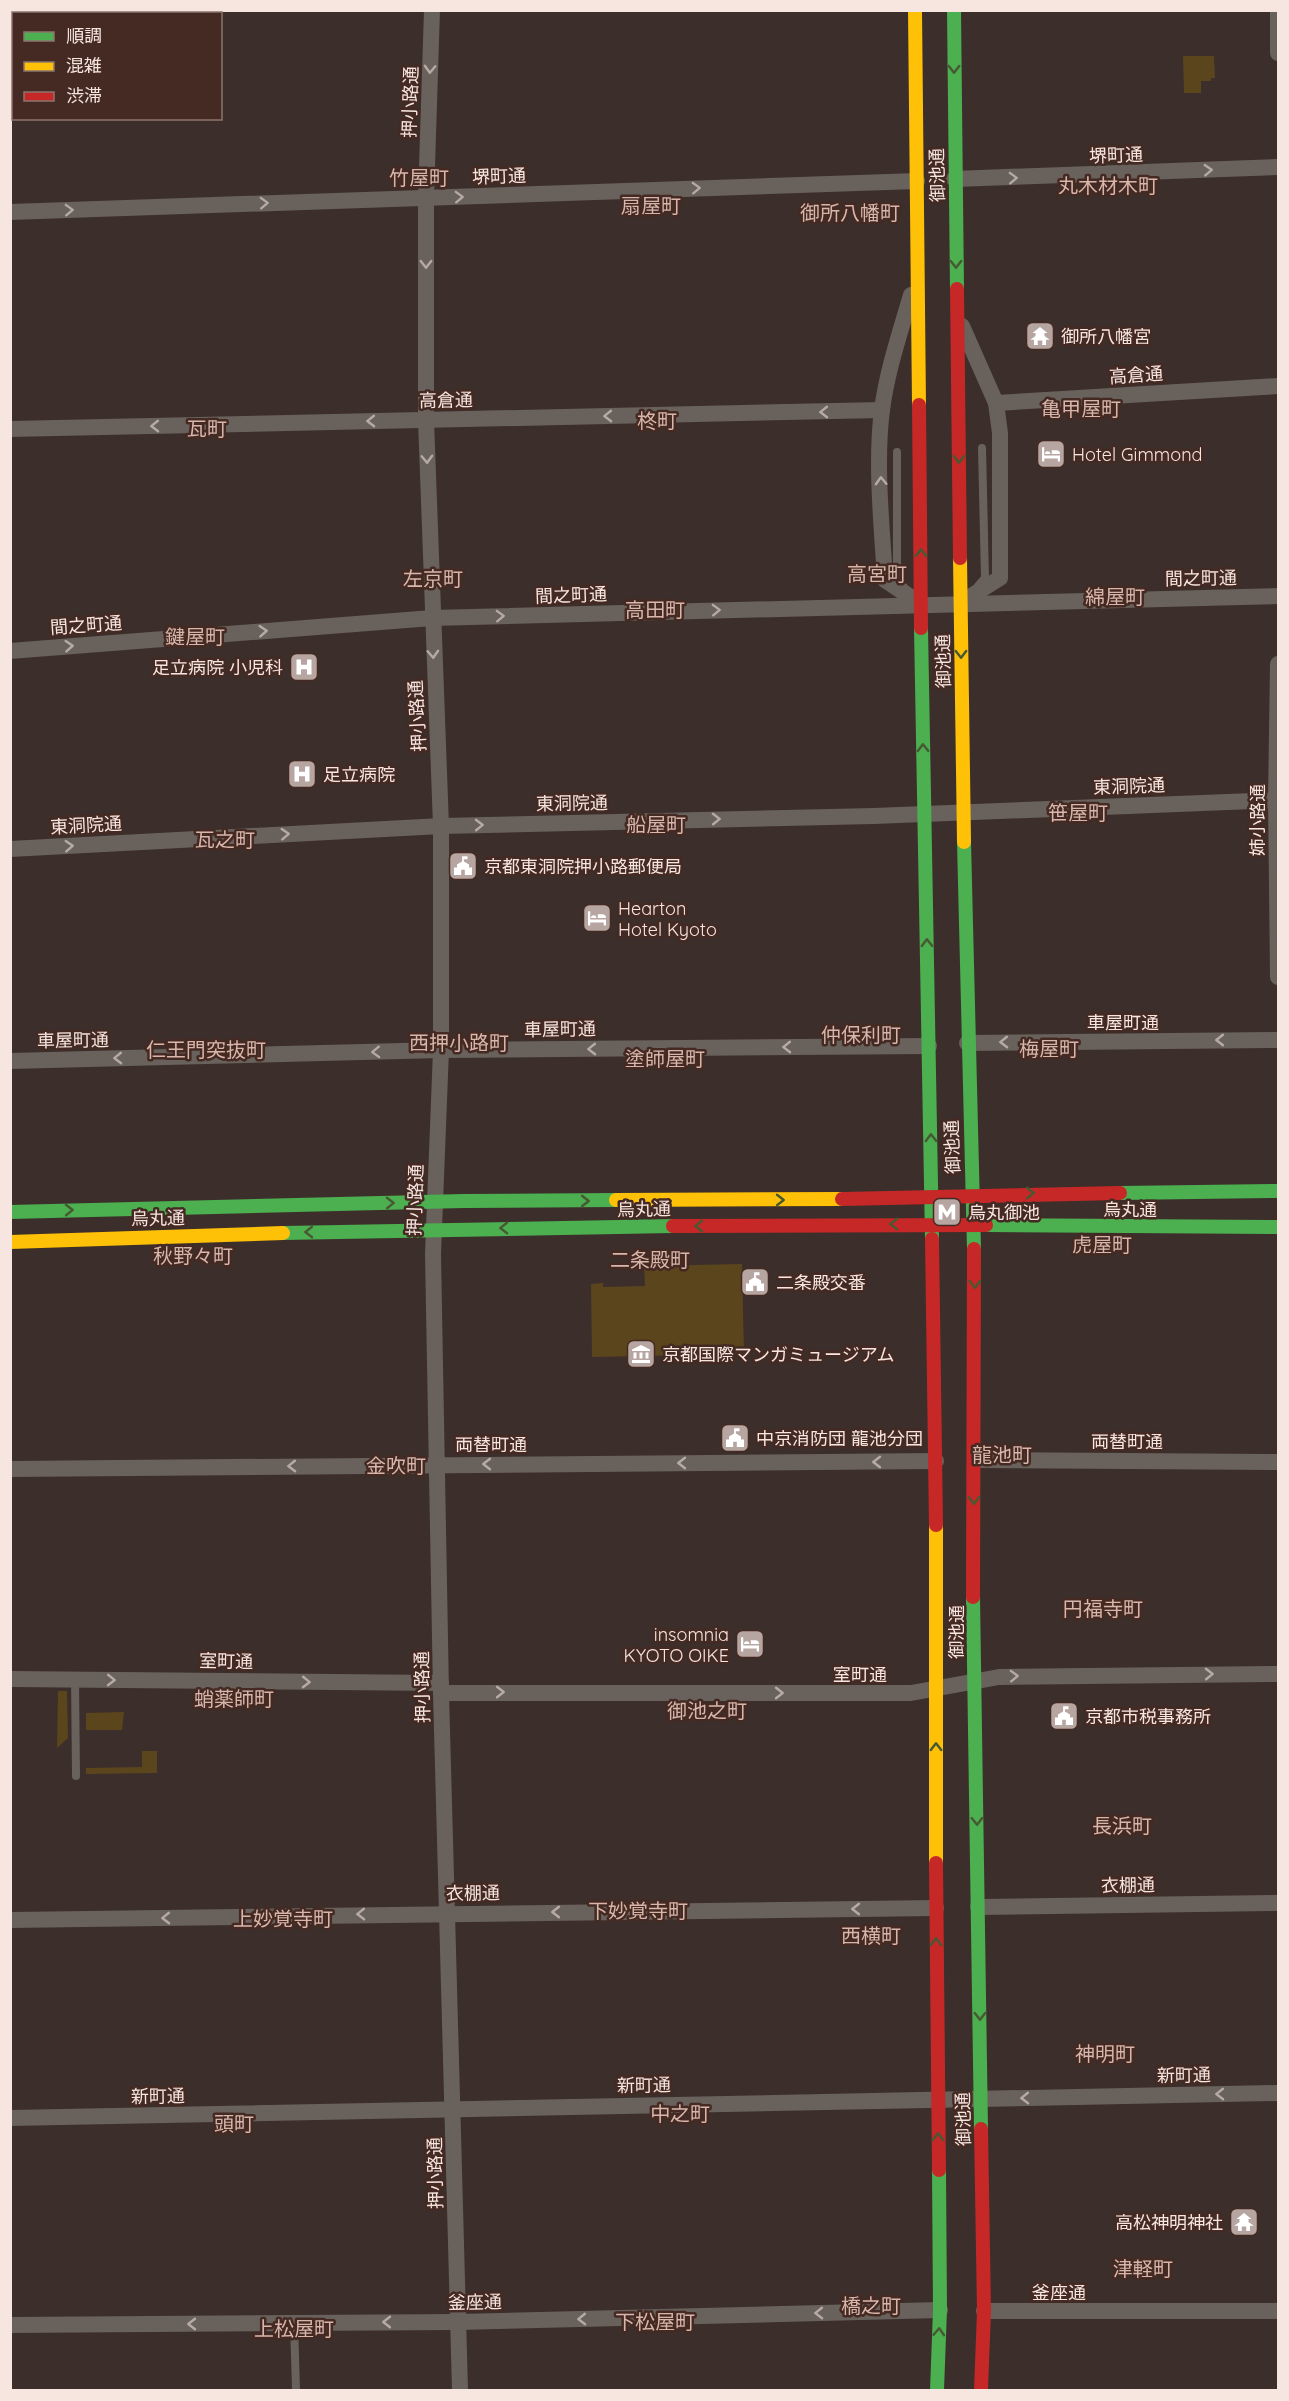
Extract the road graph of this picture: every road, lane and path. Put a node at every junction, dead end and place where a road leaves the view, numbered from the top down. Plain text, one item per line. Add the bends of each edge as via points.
1 (432, 10) edge
2 (915, 10) edge
3 (954, 10) edge
4 (1278, 10) edge
5 (1278, 53) edge
6 (1278, 167) edge
7 (954, 179) junction
8 (917, 181) junction
9 (426, 198) junction
10 (10, 212) edge
11 (918, 270) junction
12 (956, 314) junction
13 (1278, 386) edge
14 (996, 403) junction
15 (882, 410) junction
16 (426, 420) junction
17 (10, 429) edge
18 (982, 448) dead end
19 (897, 452) dead end
20 (1278, 596) edge
21 (960, 603) junction
22 (921, 604) junction
23 (432, 618) junction
24 (10, 651) edge
25 (1278, 664) edge
26 (1277, 800) edge
27 (963, 812) junction
28 (925, 814) junction
29 (441, 826) junction
30 (10, 849) edge
31 (1278, 977) edge
32 (1278, 1040) edge
33 (967, 1042) junction
34 (929, 1046) junction
35 (441, 1050) junction
36 (10, 1061) edge
37 (1278, 1191) edge
38 (972, 1194) junction
39 (932, 1196) junction
40 (433, 1202) junction
41 (10, 1212) edge
42 (933, 1225) junction
43 (973, 1226) junction
44 (1278, 1227) edge
45 (433, 1229) junction
46 (10, 1242) edge
47 (975, 1460) junction
48 (936, 1461) junction
49 (1278, 1462) edge
50 (436, 1464) junction
51 (10, 1469) edge
52 (1278, 1674) edge
53 (10, 1679) edge
54 (75, 1679) junction
55 (974, 1681) junction
56 (441, 1688) junction
57 (936, 1688) junction
58 (76, 1776) dead end
59 (1278, 1903) edge
60 (978, 1907) junction
61 (936, 1908) junction
62 (448, 1912) junction
63 (10, 1920) edge
64 (1278, 2093) edge
65 (981, 2098) junction
66 (937, 2099) junction
67 (453, 2109) junction
68 (10, 2118) edge
69 (940, 2310) junction
70 (984, 2311) junction
71 (1278, 2312) edge
72 (458, 2322) junction
73 (294, 2323) junction
74 (10, 2325) edge
75 (296, 2391) edge
76 (460, 2391) edge
77 (936, 2391) edge
78 (981, 2391) edge

1 -> 9 street, 押小路通
2 - 8 main road, 御池通
3 -> 7 main road, 御池通
4 - 5 street
7 -> 6 street, 堺町通
7 -> 12 main road, 御池通
9 -> 8 street, 堺町通
8 - 11 main road, 御池通
10 -> 9 street, 堺町通
9 -> 16 street, 押小路通
11 - 15 street
22 -> 11 main road, 御池通
12 - 14 street
12 -> 21 main road, 御池通
13 - 14 street, 高倉通
14 - 21 street via 1000,433 1000,578
15 -> 16 street, 高倉通
22 -> 15 street via 885,580
16 -> 17 street, 高倉通
16 -> 23 street, 押小路通
18 - 21 lane via 986,578
19 - 22 lane via 897,580
20 - 21 street, 間之町通
21 - 22 street, 間之町通
21 -> 27 main road, 御池通
23 -> 22 street, 間之町通
28 -> 22 main road, 御池通
24 -> 23 street, 間之町通
23 -> 29 street, 押小路通
25 - 26 street, 姉小路通
26 - 27 street, 東洞院通
26 - 31 street, 姉小路通
27 - 28 street, 東洞院通
27 - 33 main road, 御池通
29 -> 28 street, 東洞院通
34 -> 28 main road, 御池通
30 -> 29 street, 東洞院通
29 - 35 street, 押小路通
32 -> 33 street, 車屋町通
33 - 38 main road, 御池通
34 -> 35 street, 車屋町通
39 -> 34 main road, 御池通
35 -> 36 street, 車屋町通
35 - 40 street, 押小路通
38 -> 37 main road, 烏丸通
38 - 39 main road, 烏丸通
38 - 43 main road, 御池通
40 -> 39 main road, 烏丸通
39 - 42 main road, 御池通
41 -> 40 main road, 烏丸通
40 - 45 street, 押小路通
42 - 43 main road, 烏丸通
42 -> 45 main road, 烏丸通
42 - 48 main road, 御池通
43 - 44 main road, 烏丸通
43 -> 47 main road, 御池通
45 -> 46 main road, 烏丸通
45 - 50 street, 押小路通
47 - 49 street, 両替町通
47 -> 55 main road, 御池通
48 -> 50 street, 両替町通
48 - 57 main road, 御池通
50 -> 51 street, 両替町通
50 - 56 street, 押小路通
55 -> 52 street, 室町通 via 1016,1676
53 - 54 street, 室町通
54 -> 56 street, 室町通
54 - 58 lane
55 - 57 street, 室町通
55 -> 60 main road, 御池通
56 -> 57 street, 室町通 via 887,1693
56 - 62 street, 押小路通
61 -> 57 main road, 御池通
59 - 60 street, 衣棚通
60 -> 65 main road, 御池通
61 -> 62 street, 衣棚通
66 -> 61 main road, 御池通
62 -> 63 street, 衣棚通
62 - 67 street, 押小路通
64 -> 65 street, 新町通
65 - 66 street, 新町通
65 - 70 main road, 御池通
66 - 67 street, 新町通
69 -> 66 main road, 御池通
67 - 68 street, 新町通
67 - 72 street, 押小路通
69 -> 72 street, 釜座通
77 -> 69 main road, 御池通
70 - 71 street, 釜座通
70 - 78 main road, 御池通
72 -> 73 street, 釜座通
72 - 76 street, 押小路通
73 -> 74 street, 釜座通
73 - 75 lane

